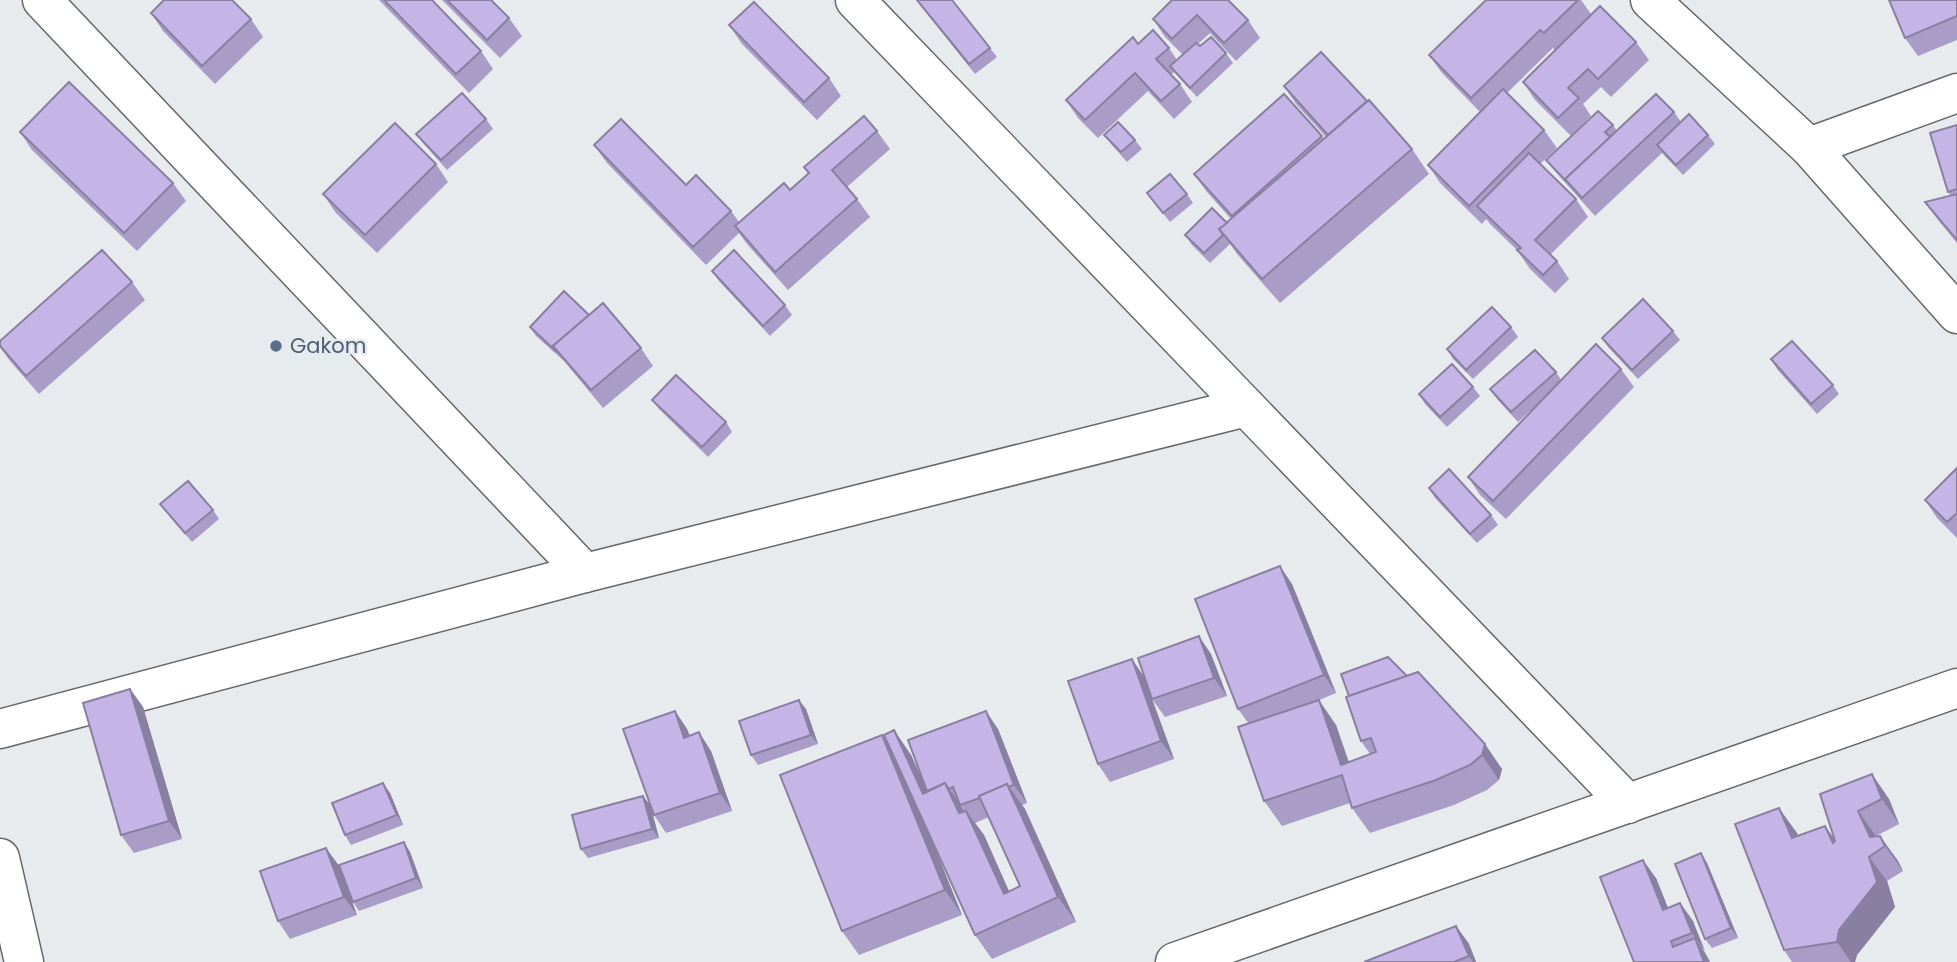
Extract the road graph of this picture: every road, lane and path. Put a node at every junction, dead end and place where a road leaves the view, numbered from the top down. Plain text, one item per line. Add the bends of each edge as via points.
1 (42, 0) edge
2 (855, 0) edge
3 (1650, 0) edge
4 (1957, 93) edge
5 (1809, 147) junction
6 (1957, 314) edge
7 (1246, 407) junction
8 (585, 573) junction
9 (1957, 688) edge
10 (0, 729) edge
11 (1628, 804) junction
12 (0, 858) edge
13 (24, 962) edge
14 (1175, 962) edge

1 - 8 street
2 - 7 street
3 - 5 street
4 - 5 street
5 - 6 street
7 - 8 street
7 - 11 street
8 - 10 street
9 - 11 street
11 - 14 street
12 - 13 street

